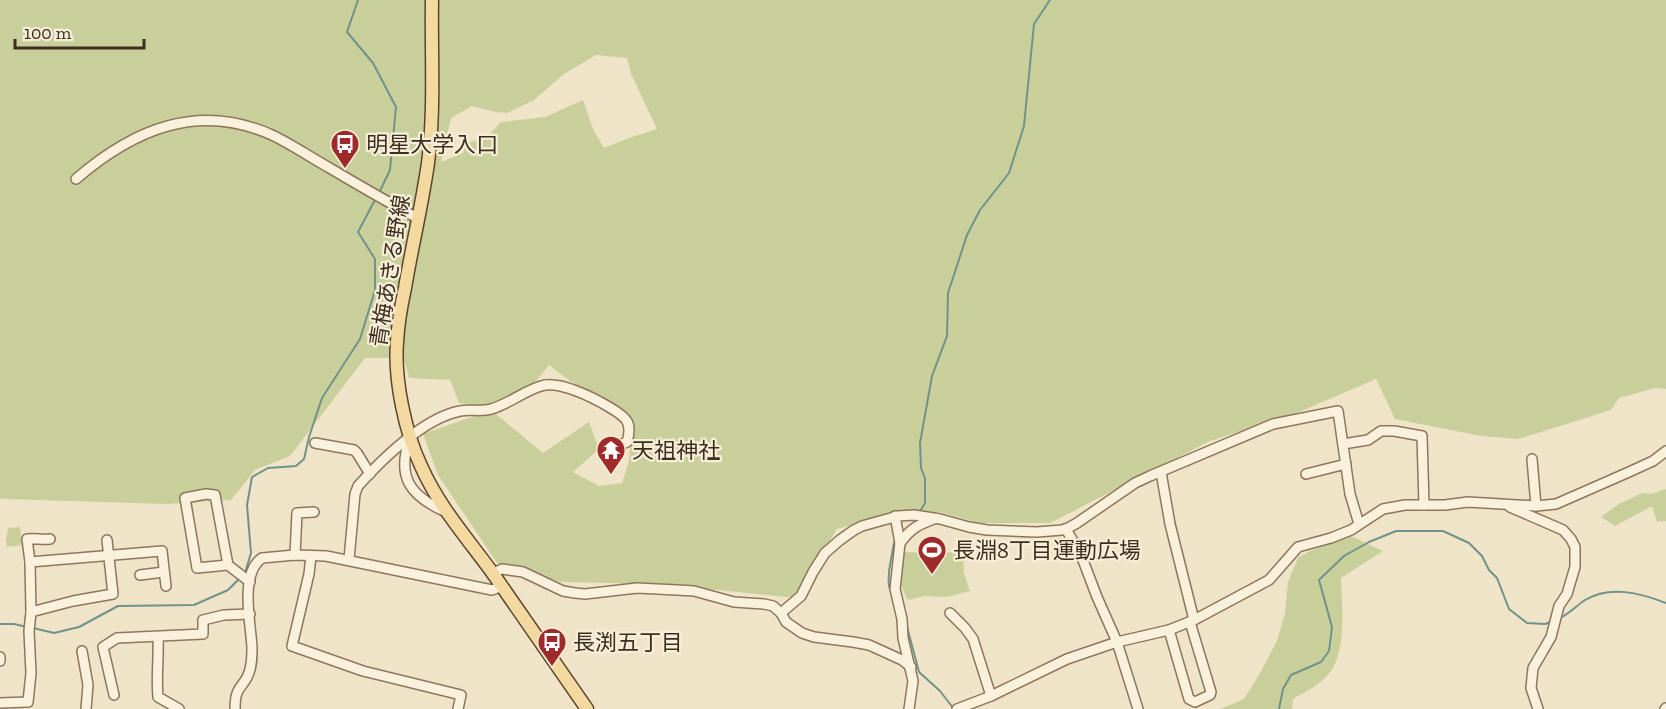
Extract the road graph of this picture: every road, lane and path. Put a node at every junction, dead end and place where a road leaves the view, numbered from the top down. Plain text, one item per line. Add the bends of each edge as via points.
1 (432, 0) edge
2 (76, 179) dead end
3 (419, 219) junction
4 (410, 435) junction
5 (315, 443) dead end
6 (1343, 444) junction
7 (613, 448) dead end
8 (1666, 451) edge
9 (1532, 459) dead end
10 (1346, 464) junction
11 (1161, 472) junction
12 (370, 474) junction
13 (1306, 474) dead end
14 (1502, 504) junction
15 (1424, 505) junction
16 (1536, 506) junction
17 (314, 512) dead end
18 (446, 512) junction
19 (896, 516) junction
20 (936, 518) junction
21 (1359, 524) junction
22 (1066, 529) junction
23 (50, 539) dead end
24 (107, 540) dead end
25 (900, 542) junction
26 (110, 555) junction
27 (295, 555) junction
28 (311, 556) junction
29 (349, 559) junction
30 (30, 562) junction
31 (228, 565) junction
32 (165, 572) junction
33 (493, 573) junction
34 (140, 575) dead end
35 (248, 581) junction
36 (166, 586) dead end
37 (502, 586) junction
38 (781, 613) junction
39 (950, 613) dead end
40 (250, 615) junction
41 (1192, 621) junction
42 (30, 622) junction
43 (1169, 630) junction
44 (158, 637) junction
45 (1117, 642) junction
46 (82, 651) dead end
47 (911, 667) junction
48 (116, 688) dead end
49 (991, 696) junction
50 (0, 704) edge
51 (959, 708) edge
52 (86, 709) edge
53 (179, 709) edge
54 (236, 709) edge
55 (458, 709) edge
56 (587, 709) edge
57 (909, 709) edge
58 (1138, 709) edge
59 (1538, 709) edge

1 - 3 main road, 青梅あきる野線 via 431,123
2 - 3 street via 99,159 144,133 172,123 233,123 272,135
3 - 4 main road, 青梅あきる野線 via 396,344 398,379
4 - 7 street via 459,411 491,409 543,385 556,385 595,398 628,420 627,442
4 - 12 street
4 - 18 main road, 青梅あきる野線 via 419,464
4 - 18 street via 404,454 408,480 427,504
5 - 12 street via 354,450
6 - 10 street
6 - 11 street via 1338,411 1273,424
6 - 15 street via 1368,440 1382,431 1422,436
8 - 16 street via 1653,461 1557,504
9 - 16 street
10 - 13 street
10 - 21 street
11 - 22 street via 1135,483
11 - 41 street
12 - 29 street via 355,494
14 - 15 street
14 - 16 street
14 - 59 street via 1563,530 1575,547 1575,567 1567,594 1559,606 1551,637 1533,668 1532,692
15 - 21 street via 1383,509
17 - 27 street via 297,513
18 - 33 main road, 青梅あきる野線
19 - 20 street
19 - 25 street
19 - 38 street via 862,526 840,540 821,559 801,596
20 - 22 street via 987,530
20 - 25 street via 909,531
21 - 41 street via 1331,538 1298,547 1269,580
22 - 45 street
23 - 30 street via 27,539
24 - 26 street
25 - 47 street via 895,590
26 - 30 street
26 - 32 street via 162,551
26 - 42 street via 113,594 72,601
27 - 28 street
27 - 35 street via 262,558
28 - 29 street
28 - 55 street via 292,646 363,671 461,695
29 - 37 street via 492,590
30 - 42 street
31 - 31 street via 215,495 185,498 197,568
31 - 35 street
32 - 34 street
32 - 36 street
33 - 37 main road, 青梅あきる野線
33 - 38 street via 511,569 563,591 585,594 637,588 694,591 724,600 773,606
35 - 40 street
37 - 56 main road, 青梅あきる野線
38 - 47 street via 786,622 802,633 869,645
39 - 49 street via 973,639
40 - 44 street via 203,620 203,638
40 - 54 street via 252,662 248,678 238,691
41 - 43 street
41 - 43 street via 1211,692 1195,702 1189,699
42 - 50 street via 28,702
43 - 45 street
44 - 48 street via 117,638 99,648
44 - 53 street via 158,697
45 - 49 street via 1067,659
45 - 58 street
46 - 52 street via 88,685
47 - 57 street
49 - 51 street

